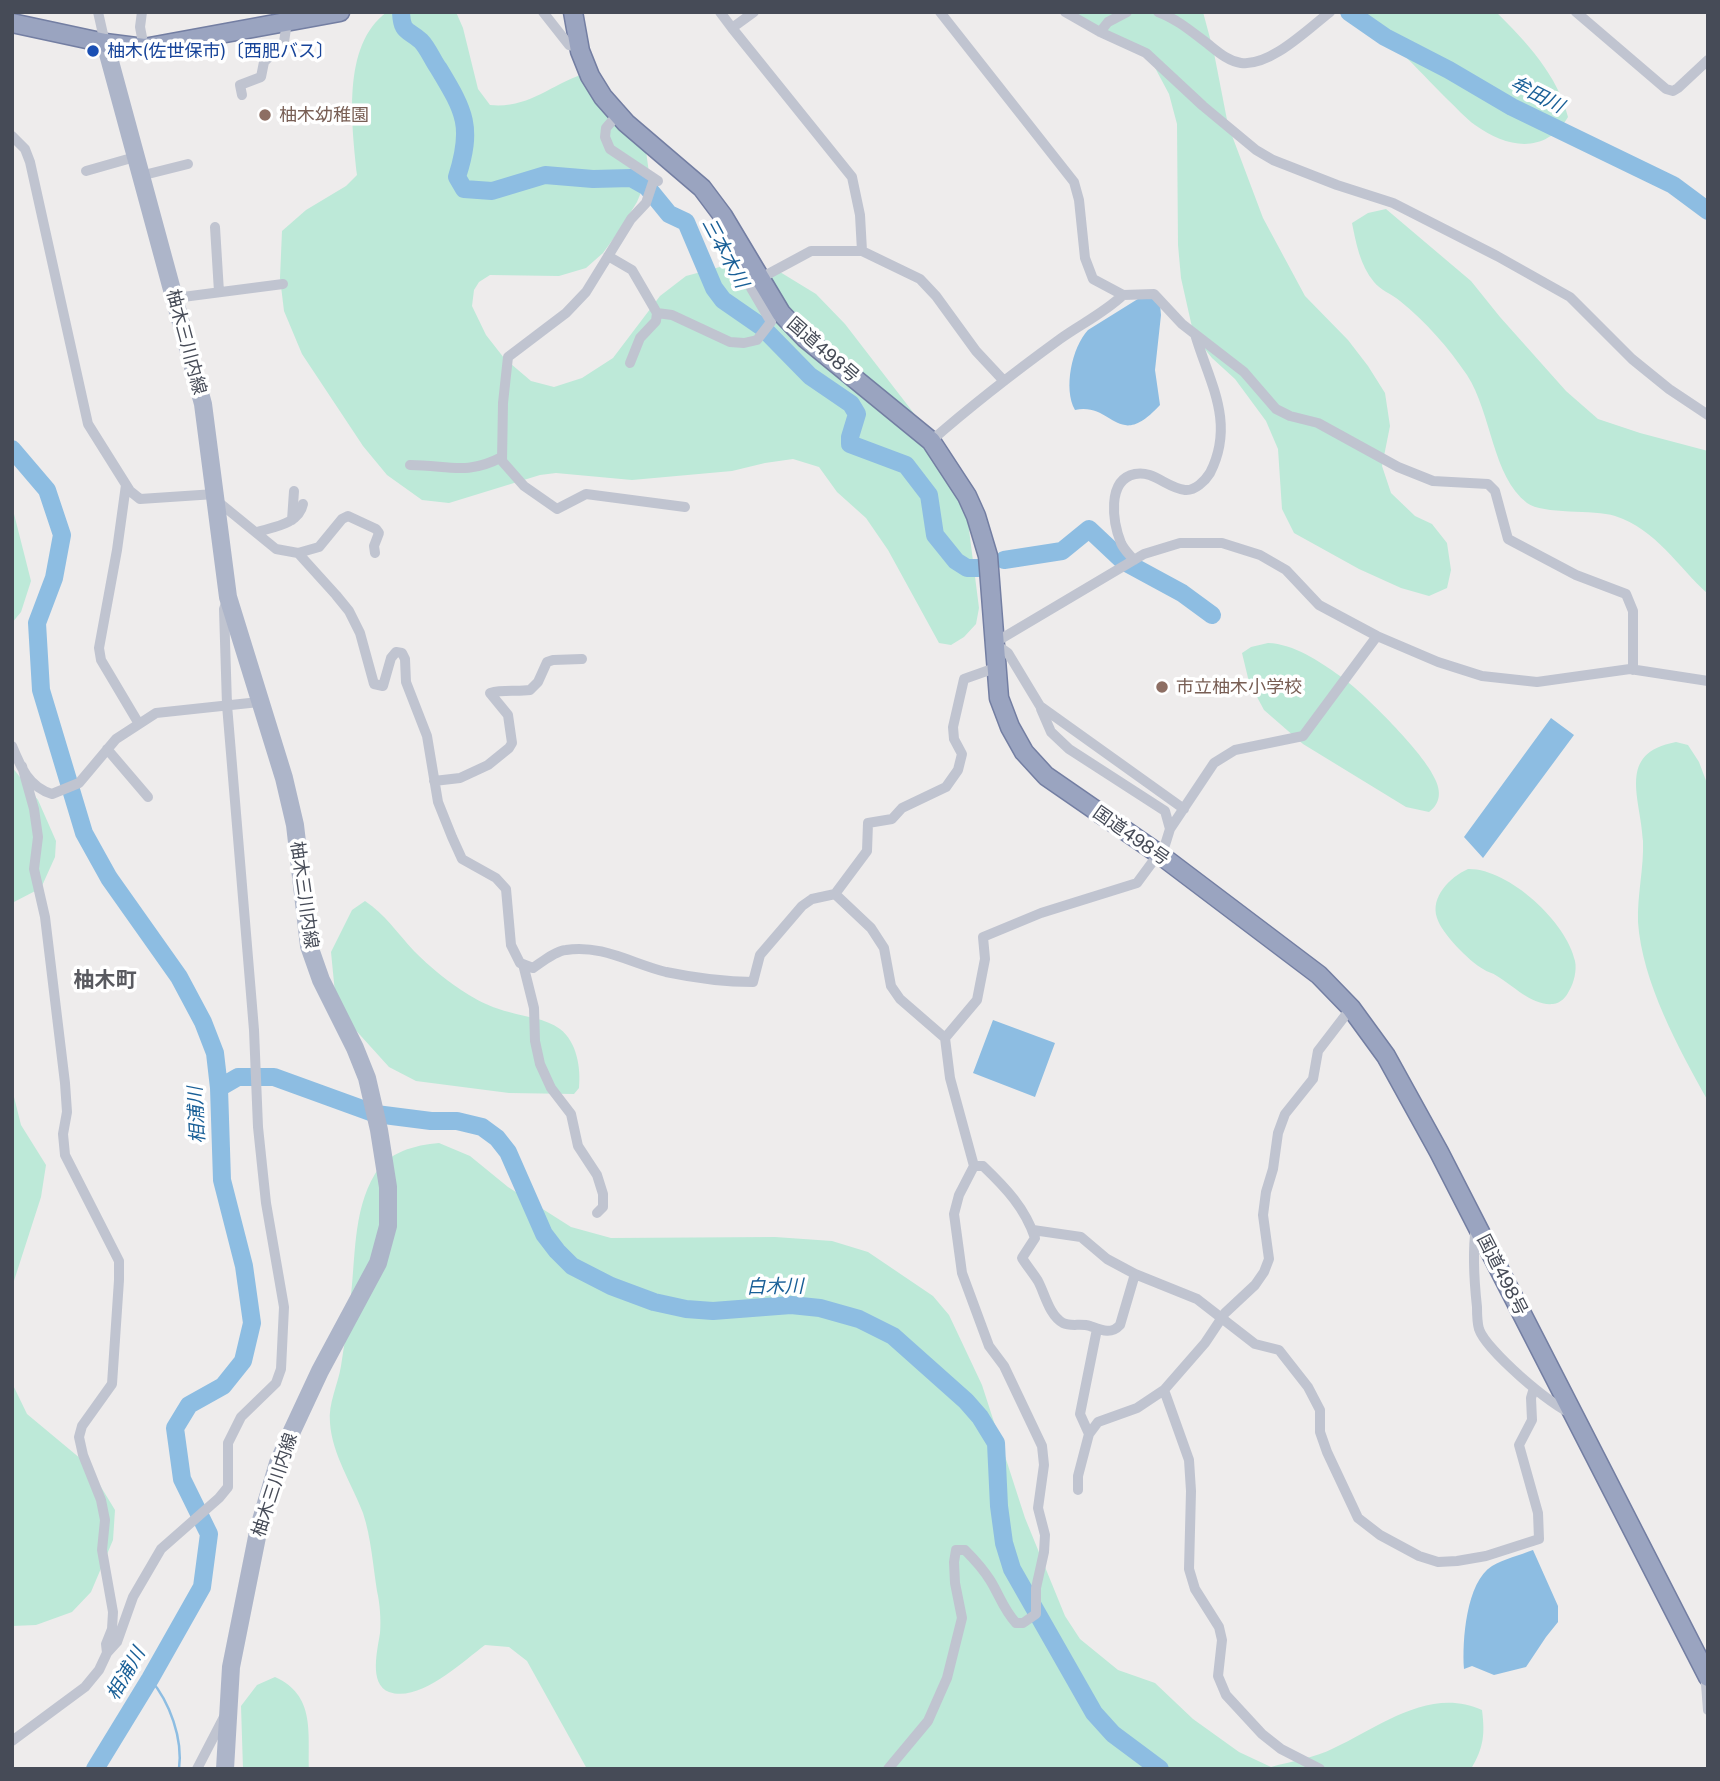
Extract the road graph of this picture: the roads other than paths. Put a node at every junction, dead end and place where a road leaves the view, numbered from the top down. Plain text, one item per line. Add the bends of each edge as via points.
1 (97, 12) edge
2 (142, 12) edge
3 (340, 12) edge
4 (543, 12) edge
5 (720, 12) edge
6 (754, 12) edge
7 (940, 12) edge
8 (1065, 12) edge
9 (1127, 12) edge
10 (1158, 12) edge
11 (1330, 12) edge
12 (1576, 12) edge
13 (573, 13) edge
14 (1176, 17) edge
15 (287, 22) junction
16 (12, 23) edge
17 (732, 28) junction
18 (1100, 32) junction
19 (105, 43) junction
20 (579, 47) junction
21 (144, 48) junction
22 (1708, 61) edge
23 (242, 95) dead end
24 (618, 114) junction
25 (12, 136) edge
26 (135, 157) junction
27 (188, 164) dead end
28 (86, 171) dead end
29 (140, 176) junction
30 (215, 226) dead end
31 (863, 251) junction
32 (608, 256) junction
33 (757, 276) junction
34 (283, 284) dead end
35 (219, 292) junction
36 (1123, 295) junction
37 (175, 298) junction
38 (657, 313) junction
39 (1195, 334) junction
40 (630, 363) dead end
41 (1004, 381) junction
42 (1708, 415) edge
43 (931, 441) junction
44 (502, 457) junction
45 (410, 465) dead end
46 (126, 485) junction
47 (294, 491) dead end
48 (215, 496) junction
49 (303, 504) dead end
50 (685, 506) dead end
51 (292, 520) junction
52 (257, 532) junction
53 (298, 553) junction
54 (375, 553) dead end
55 (1134, 560) junction
56 (228, 597) junction
57 (1377, 636) junction
58 (994, 643) junction
59 (582, 659) dead end
60 (995, 668) junction
61 (1633, 670) junction
62 (1708, 681) edge
63 (259, 702) junction
64 (227, 705) junction
65 (1040, 706) junction
66 (139, 724) junction
67 (12, 746) edge
68 (107, 749) junction
69 (22, 766) junction
70 (435, 780) junction
71 (148, 797) dead end
72 (1184, 808) junction
73 (1170, 829) junction
74 (1159, 854) junction
75 (835, 894) junction
76 (523, 964) junction
77 (1351, 1008) junction
78 (945, 1038) junction
79 (974, 1166) junction
80 (597, 1213) dead end
81 (1476, 1225) junction
82 (1032, 1230) junction
83 (1135, 1274) junction
84 (1222, 1320) junction
85 (1097, 1329) junction
86 (1534, 1388) junction
87 (1164, 1390) junction
88 (1573, 1414) junction
89 (1089, 1434) junction
90 (1078, 1490) dead end
91 (107, 1653) junction
92 (1706, 1674) edge
93 (228, 1709) junction
94 (1708, 1710) edge
95 (12, 1741) edge
96 (197, 1769) edge
97 (225, 1769) edge
98 (888, 1769) edge
99 (1321, 1769) edge

1 - 19 street
2 - 21 street
3 - 15 highway
4 - 20 street via 569,45
5 - 17 street
6 - 17 street
7 - 36 street via 1074,182 1085,258 1093,279
8 - 18 street
9 - 18 street
10 - 14 street
11 - 14 street via 1278,52 1259,62 1241,63 1225,58
12 - 22 street via 1666,89 1678,88
13 - 20 highway, 国道498号
15 - 21 highway
15 - 23 street via 284,42 264,62 261,78 240,85
16 - 19 highway
17 - 31 street via 852,177
18 - 42 street via 1146,53 1203,106 1273,160 1393,203 1570,297 1632,359
19 - 21 highway
19 - 26 main road, 柚木三川内線
20 - 24 highway, 国道498号 via 590,76
24 - 32 street via 606,128 610,149 656,180 646,203
24 - 33 highway, 国道498号 via 702,188
25 - 46 street via 30,162 88,424
26 - 28 street
26 - 29 main road, 柚木三川内線
27 - 29 street
29 - 37 main road, 柚木三川内線
30 - 35 street
31 - 33 street via 811,251
31 - 41 street via 920,279
32 - 38 street via 632,270
32 - 44 street via 586,292 566,313 508,357
33 - 38 street via 751,288 771,322 757,340 730,342 672,315
33 - 43 highway, 国道498号 via 781,313 805,338
34 - 35 street
35 - 37 street
36 - 39 street via 1154,294
36 - 41 street
37 - 48 main road, 柚木三川内線 via 203,404
38 - 40 street
39 - 55 street via 1220,405 1220,443 1206,480 1194,489 1185,490 1143,473 1122,479 1116,489 1115,520 1122,546
39 - 61 street via 1244,372 1276,409 1318,423 1433,481 1488,484 1495,491 1507,539 1576,575 1626,594 1633,611
41 - 43 street
43 - 58 highway, 国道498号 via 976,516 988,556
44 - 45 street via 467,470
44 - 50 street via 524,486 557,509 586,494
46 - 48 street via 140,499
46 - 66 street via 99,648 101,660
47 - 51 street
48 - 52 street
48 - 56 main road, 柚木三川内線
49 - 51 street via 299,516
51 - 52 street
52 - 53 street via 276,549
53 - 54 street via 319,547 348,516 379,533
53 - 70 street via 349,611 360,632 374,684 383,686 391,659 402,653
55 - 57 street via 1180,543 1222,543 1286,570 1319,605
55 - 58 street
56 - 63 main road, 柚木三川内線
56 - 64 street via 224,609
57 - 61 street via 1482,676 1536,682
57 - 72 street via 1303,736 1235,750 1214,763
58 - 60 highway, 国道498号
58 - 65 street via 1009,653
59 - 70 street via 547,662 530,690 490,693 508,715 509,748 488,765 460,778
60 - 74 highway, 国道498号 via 999,698 1024,752 1046,776
60 - 75 street via 964,679 953,727 962,754 958,770 946,786 902,808 892,819 868,823 867,851
61 - 62 street
63 - 64 street
63 - 93 main road, 柚木三川内線 via 295,825 309,946 367,1078 388,1187 388,1226 378,1263 320,1371 278,1463 241,1612
64 - 66 street via 156,713
64 - 91 street via 258,1127 284,1307 281,1368 276,1383 241,1417 228,1443 228,1487 161,1549 133,1597 117,1642
65 - 72 street
65 - 73 street via 1051,732 1069,749 1165,811
66 - 68 street
67 - 69 street
68 - 69 street via 79,783 52,794 38,790
68 - 71 street
69 - 91 street via 34,809 34,869 45,917 65,1083 65,1154 118,1261 112,1384 79,1437 105,1520 102,1550 113,1612
70 - 76 street via 438,802 462,859 506,889 511,945
72 - 73 street
73 - 74 street
74 - 77 highway, 国道498号 via 1319,975
74 - 78 street via 1137,883 983,937 985,959 977,1000
75 - 76 street via 802,906 760,955 753,982 667,972 587,950 563,950 533,968
75 - 78 street via 871,928 884,948 891,986 900,999
76 - 80 street via 540,1064 571,1114 578,1146 597,1175 603,1194 603,1207
77 - 81 highway, 国道498号 via 1386,1055
77 - 84 street via 1318,1051 1313,1079 1285,1114 1263,1215 1269,1259 1255,1285
78 - 79 street via 950,1078
79 - 82 street via 983,1166 1007,1189
79 - 98 street via 954,1214 962,1273 989,1346 1004,1366 1042,1446 1038,1508 1045,1535 1036,1614 1016,1623 977,1562 965,1550 956,1550 955,1583 962,1618 947,1678 928,1721
81 - 86 street via 1473,1251 1479,1330 1494,1351
81 - 88 highway, 国道498号
82 - 83 street via 1081,1237
82 - 85 street via 1035,1238 1022,1258 1050,1307 1069,1325
83 - 84 street via 1197,1299
83 - 85 street via 1120,1325 1110,1332
84 - 86 street via 1255,1344 1279,1350 1308,1387 1320,1410 1320,1432 1327,1452 1358,1518 1419,1556 1438,1562 1486,1556 1539,1539 1538,1513 1519,1445 1532,1420
84 - 87 street
85 - 89 street via 1080,1414
86 - 88 street
87 - 89 street via 1137,1408 1098,1422
87 - 99 street via 1189,1460 1189,1569 1195,1589 1219,1627 1218,1676 1226,1696 1281,1749
88 - 92 highway, 国道498号
89 - 90 street
91 - 95 street via 85,1686
92 - 94 street
93 - 96 street
93 - 97 main road, 柚木三川内線

